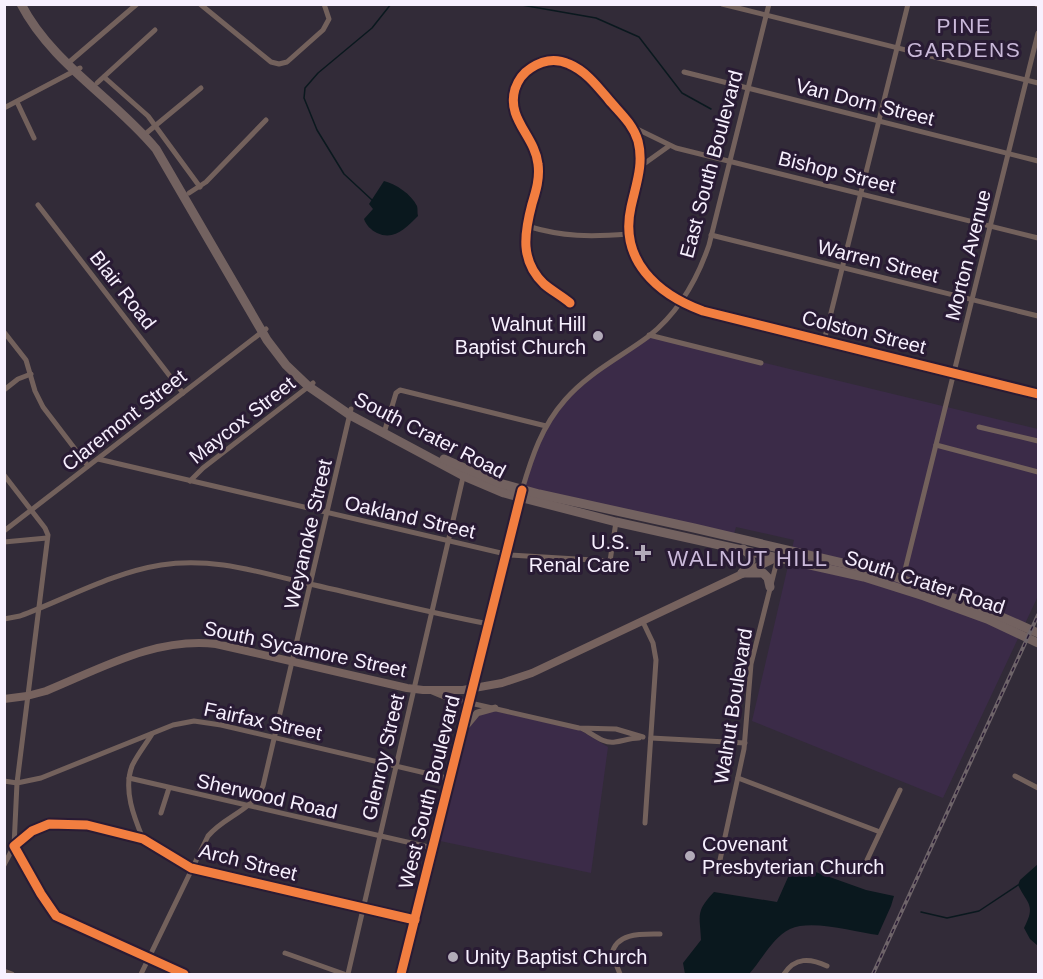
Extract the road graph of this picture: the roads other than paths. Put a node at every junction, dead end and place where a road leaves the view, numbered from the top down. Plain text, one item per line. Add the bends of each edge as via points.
1 (21, 4) edge
2 (28, 4) edge
3 (137, 4) edge
4 (200, 4) edge
5 (722, 4) edge
6 (769, 4) edge
7 (908, 4) edge
8 (325, 7) edge
9 (766, 15) junction
10 (155, 30) dead end
11 (1038, 33) edge
12 (897, 48) junction
13 (73, 66) junction
14 (684, 72) dead end
15 (101, 80) junction
16 (1027, 80) junction
17 (1038, 83) edge
18 (201, 88) dead end
19 (748, 88) junction
20 (17, 102) junction
21 (4, 108) edge
22 (266, 120) dead end
23 (878, 121) junction
24 (632, 126) junction
25 (149, 130) junction
26 (34, 138) dead end
27 (669, 146) junction
28 (1008, 153) junction
29 (1038, 161) edge
30 (729, 162) junction
31 (641, 166) junction
32 (200, 187) junction
33 (189, 193) junction
34 (860, 194) junction
35 (38, 205) dead end
36 (527, 226) junction
37 (990, 226) junction
38 (628, 234) junction
39 (711, 235) junction
40 (1038, 238) edge
41 (842, 267) junction
42 (973, 300) junction
43 (681, 302) junction
44 (570, 303) dead end
45 (1038, 316) edge
46 (264, 331) junction
47 (4, 332) edge
48 (649, 336) junction
49 (824, 341) junction
50 (761, 363) dead end
51 (954, 373) junction
52 (31, 374) junction
53 (311, 385) junction
54 (4, 390) edge
55 (183, 393) junction
56 (1038, 394) edge
57 (351, 412) junction
58 (546, 426) junction
59 (979, 427) dead end
60 (385, 430) junction
61 (1038, 441) edge
62 (936, 445) junction
63 (98, 459) junction
64 (88, 466) junction
65 (464, 472) junction
66 (1038, 472) edge
67 (4, 475) edge
68 (190, 482) junction
69 (521, 494) junction
70 (31, 510) junction
71 (328, 513) junction
72 (616, 522) junction
73 (4, 531) edge
74 (47, 538) junction
75 (448, 541) junction
76 (4, 542) edge
77 (743, 549) junction
78 (779, 553) junction
79 (506, 554) junction
80 (742, 573) junction
81 (311, 584) junction
82 (901, 584) junction
83 (770, 587) junction
84 (39, 608) junction
85 (432, 612) junction
86 (4, 619) edge
87 (642, 620) junction
88 (489, 624) junction
89 (1038, 633) edge
90 (1038, 643) edge
91 (293, 661) junction
92 (414, 689) junction
93 (473, 689) junction
94 (428, 690) junction
95 (27, 696) junction
96 (4, 699) edge
97 (470, 702) junction
98 (495, 708) junction
99 (579, 728) junction
100 (463, 732) junction
101 (153, 733) junction
102 (643, 737) junction
103 (652, 738) junction
104 (275, 739) junction
105 (745, 743) junction
106 (396, 766) junction
107 (1015, 776) dead end
108 (129, 778) junction
109 (738, 778) junction
110 (451, 779) junction
111 (4, 781) edge
112 (17, 783) junction
113 (169, 788) junction
114 (1038, 788) edge
115 (900, 790) dead end
116 (247, 806) junction
117 (161, 813) dead end
118 (645, 823) dead end
119 (880, 832) junction
120 (380, 837) junction
121 (143, 839) junction
122 (14, 846) junction
123 (433, 848) junction
124 (720, 860) dead end
125 (867, 860) dead end
126 (4, 865) edge
127 (191, 868) junction
128 (363, 907) junction
129 (416, 920) junction
130 (660, 934) dead end
131 (285, 953) dead end
132 (149, 958) junction
133 (827, 966) dead end
134 (4, 971) edge
135 (12, 975) edge
136 (141, 975) edge
137 (184, 975) edge
138 (346, 975) edge
139 (401, 975) edge
140 (620, 975) edge
141 (784, 975) edge

1 - 13 main road, South Crater Road via 45,41
2 - 13 main road, South Crater Road
3 - 13 street
4 - 8 street via 271,62 279,64 293,59 323,30 329,19
5 - 9 street
6 - 9 street, East South Boulevard
7 - 12 street
9 - 12 street
9 - 19 street, East South Boulevard
10 - 15 street
11 - 16 street, Morton Avenue
12 - 16 street
12 - 23 street
13 - 15 main road, South Crater Road
13 - 20 street
13 - 25 main road, South Crater Road
14 - 19 street, Van Dorn Street
15 - 25 main road, South Crater Road
16 - 17 street
16 - 28 street, Morton Avenue
18 - 25 street
19 - 23 street, Van Dorn Street
19 - 30 street, East South Boulevard
20 - 21 street
20 - 26 street
22 - 32 street
23 - 28 street, Van Dorn Street
23 - 34 street
24 - 27 street, Bishop Street
24 - 31 street via 639,143
24 - 36 street via 578,68 566,62 548,60 522,76 513,100 516,118 533,144 539,176
25 - 32 street
25 - 33 main road, South Crater Road
25 - 46 main road, South Crater Road
27 - 30 street, Bishop Street
27 - 31 street
28 - 29 street, Van Dorn Street
28 - 37 street, Morton Avenue
30 - 34 street, Bishop Street
30 - 39 street, East South Boulevard
31 - 38 street
32 - 33 street
33 - 46 main road, South Crater Road
34 - 37 street, Bishop Street
34 - 41 street
35 - 55 street, Blair Road
36 - 38 street via 575,236
36 - 44 street via 525,246 532,268 546,286
37 - 40 street, Bishop Street
37 - 42 street, Morton Avenue
38 - 43 street, Colston Street via 643,272
39 - 41 street, Warren Street
39 - 43 street, East South Boulevard via 699,270
41 - 42 street, Warren Street
41 - 49 street
42 - 45 street, Warren Street
42 - 51 street, Morton Avenue
43 - 48 street, East South Boulevard
43 - 49 street, Colston Street
46 - 53 main road, South Crater Road via 286,365
46 - 55 street, Claremont Street
47 - 52 street via 22,354
48 - 50 street
48 - 58 street, East South Boulevard via 581,384
49 - 51 street, Colston Street
51 - 56 street, Colston Street
51 - 62 street, Morton Avenue
52 - 54 street
52 - 64 street via 43,407
53 - 57 main road, South Crater Road
53 - 68 street, Maycox Street
55 - 63 street, Claremont Street
57 - 60 main road, South Crater Road
57 - 71 street, Weyanoke Street
58 - 60 street via 402,390 397,391
58 - 69 street, East South Boulevard via 536,444
59 - 61 street
60 - 65 main road, South Crater Road
62 - 66 street
62 - 82 street, Morton Avenue
63 - 64 street, Claremont Street
63 - 68 street, Oakland Street
64 - 70 street, Claremont Street
65 - 69 main road, South Crater Road
65 - 75 street, Glenroy Street
67 - 70 street
68 - 71 street, Oakland Street
69 - 72 main road, South Crater Road
69 - 78 main road, South Crater Road
69 - 79 street, East South Boulevard
70 - 73 street, Claremont Street
70 - 74 street via 45,528
71 - 75 street, Oakland Street
71 - 81 street, Weyanoke Street
72 - 77 main road, South Crater Road
72 - 79 street, Oakland Street via 610,561
74 - 76 street
74 - 84 street
75 - 79 street, Oakland Street
75 - 85 street, Glenroy Street
77 - 78 main road, South Crater Road
77 - 80 main road via 751,561
78 - 80 main road, South Sycamore Street
78 - 82 main road, South Crater Road
78 - 83 street, Walnut Boulevard
79 - 88 street, East South Boulevard
80 - 83 main road via 763,573
80 - 87 main road, South Sycamore Street
81 - 84 street via 227,565 174,563 111,579
81 - 85 street
81 - 91 street, Weyanoke Street
82 - 89 main road, South Crater Road via 986,610
82 - 90 main road, South Crater Road
83 - 105 street, Walnut Boulevard via 751,664
84 - 86 street
84 - 95 street
85 - 88 street
85 - 92 street, Glenroy Street
87 - 93 main road, South Sycamore Street via 532,673
87 - 103 street via 656,654
88 - 93 street, East South Boulevard
91 - 92 main road, South Sycamore Street
91 - 95 main road, South Sycamore Street via 216,644 173,644 152,648
91 - 104 street, Weyanoke Street
92 - 94 main road, South Sycamore Street
92 - 106 street, Glenroy Street
93 - 94 main road, South Sycamore Street
93 - 97 street, West South Boulevard
94 - 97 street, South Sycamore Street
95 - 96 main road, South Sycamore Street
95 - 112 street
97 - 98 street, South Sycamore Street
97 - 100 street, West South Boulevard
98 - 99 street, South Sycamore Street
98 - 100 street via 473,716
99 - 102 street via 616,729
99 - 102 street via 606,742
100 - 110 street, West South Boulevard
101 - 104 street, Fairfax Street via 194,721
101 - 108 street
101 - 112 street, Fairfax Street via 59,771
102 - 103 street
103 - 105 street
103 - 118 street
104 - 106 street, Fairfax Street
104 - 116 street, Weyanoke Street via 263,786 256,800
105 - 109 street, Walnut Boulevard
106 - 110 street, Fairfax Street
106 - 120 street, Glenroy Street
107 - 114 street
108 - 113 street, Sherwood Road
108 - 121 street via 130,802
109 - 119 street
109 - 124 street, Walnut Boulevard
110 - 123 street, West South Boulevard
111 - 112 street, Fairfax Street
112 - 122 street
113 - 116 street, Sherwood Road
113 - 117 street
115 - 119 street
116 - 120 street, Sherwood Road
116 - 127 street, Weyanoke Street via 214,828
119 - 125 street
120 - 123 street, Sherwood Road
120 - 128 street, Glenroy Street
121 - 122 street, Arch Street via 101,828 58,823 32,831
121 - 127 street, Arch Street
122 - 126 street
122 - 132 street via 56,916
123 - 129 street, West South Boulevard
127 - 128 street, Arch Street
127 - 132 street, Weyanoke Street
128 - 129 street, Arch Street
128 - 138 street, Glenroy Street
129 - 139 street, West South Boulevard
130 - 140 street via 633,935 620,940 612,950
131 - 138 street
132 - 136 street, Weyanoke Street
132 - 137 street
133 - 141 street via 804,960 791,965
134 - 135 street

